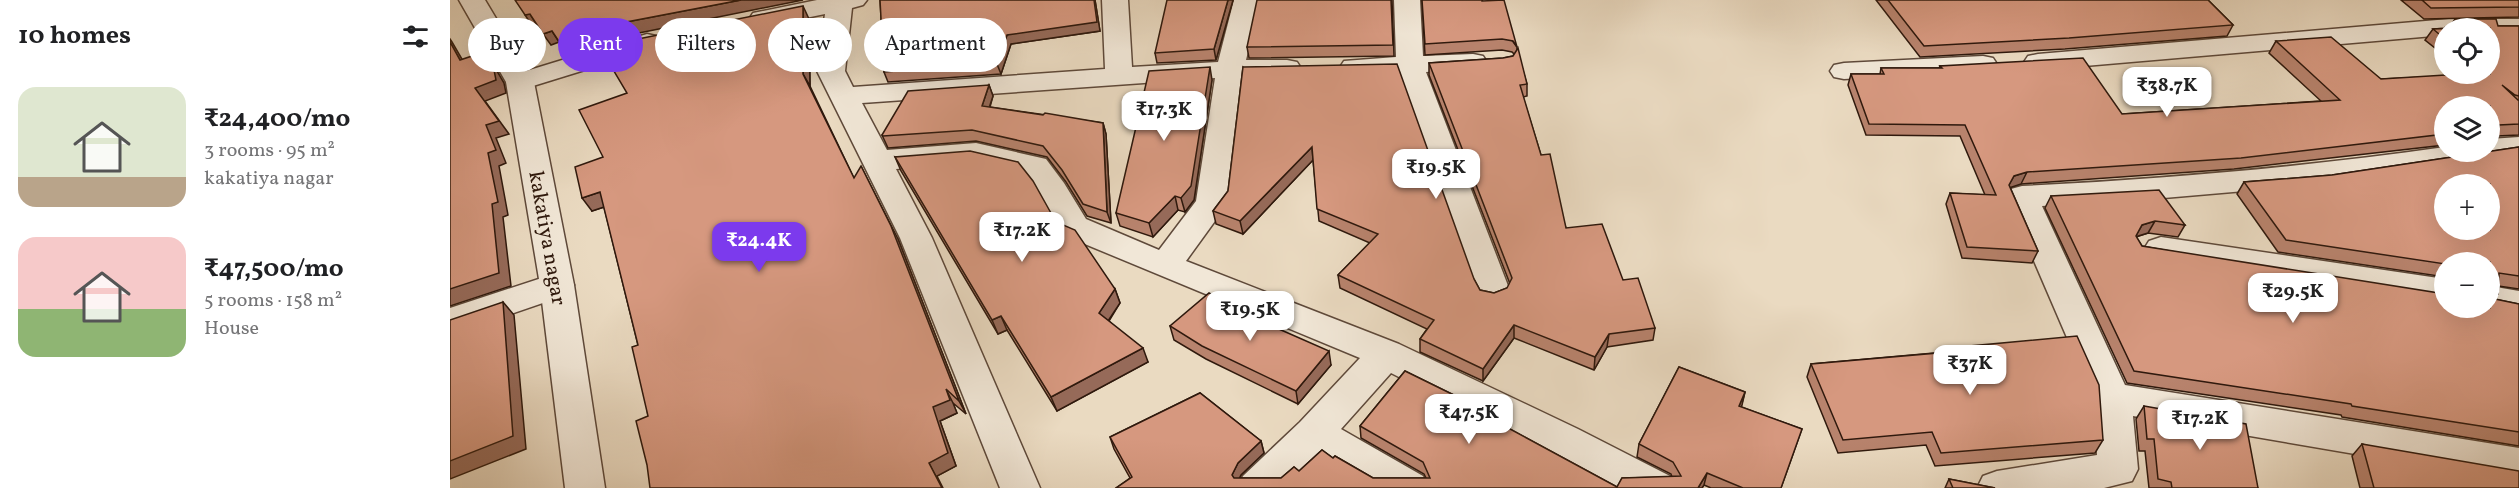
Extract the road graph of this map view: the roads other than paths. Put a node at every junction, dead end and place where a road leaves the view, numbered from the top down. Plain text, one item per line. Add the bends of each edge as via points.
1 (472, 0) edge
2 (1115, 0) edge
3 (1247, 0) edge
4 (1407, 0) edge
5 (845, 1) edge
6 (756, 20) edge
7 (2519, 27) edge
8 (655, 40) edge
9 (1502, 60) edge
10 (1410, 66) junction
11 (1230, 69) junction
12 (1844, 71) dead end
13 (1119, 77) junction
14 (520, 82) junction
15 (844, 96) junction
16 (2519, 146) edge
17 (2500, 148) edge
18 (2434, 158) edge
19 (877, 161) junction
20 (2148, 247) edge
21 (1165, 266) junction
22 (557, 285) junction
23 (2434, 290) edge
24 (1493, 291) edge
25 (2500, 301) edge
26 (2519, 304) edge
27 (450, 322) edge
28 (1386, 354) junction
29 (2112, 398) junction
30 (1314, 433) junction
31 (2519, 465) edge
32 (2073, 483) edge
33 (585, 488) edge
34 (1020, 488) edge
35 (1257, 488) edge
36 (1409, 488) edge
37 (1656, 488) edge
38 (1997, 488) edge

1 - 14 street, kakatiya nagar
2 - 13 street
3 - 11 street
4 - 10 street
5 - 6 street
5 - 15 street via 831,71
7 - 12 street via 2449,27 2057,61
8 - 14 street
9 - 10 street
10 - 11 street
10 - 24 street
11 - 13 street
11 - 21 street via 1212,203
13 - 15 street
14 - 22 street, kakatiya nagar
15 - 19 street
16 - 17 street
18 - 29 street via 2325,174 2022,196
19 - 21 street via 976,153 1035,166 1074,226
19 - 34 street via 916,238
20 - 23 street
21 - 28 street
22 - 27 street
22 - 33 street, kakatiya nagar
25 - 26 street
28 - 30 street
28 - 37 street
29 - 31 street
29 - 32 street via 2118,469
30 - 35 street
30 - 36 street
32 - 38 street

